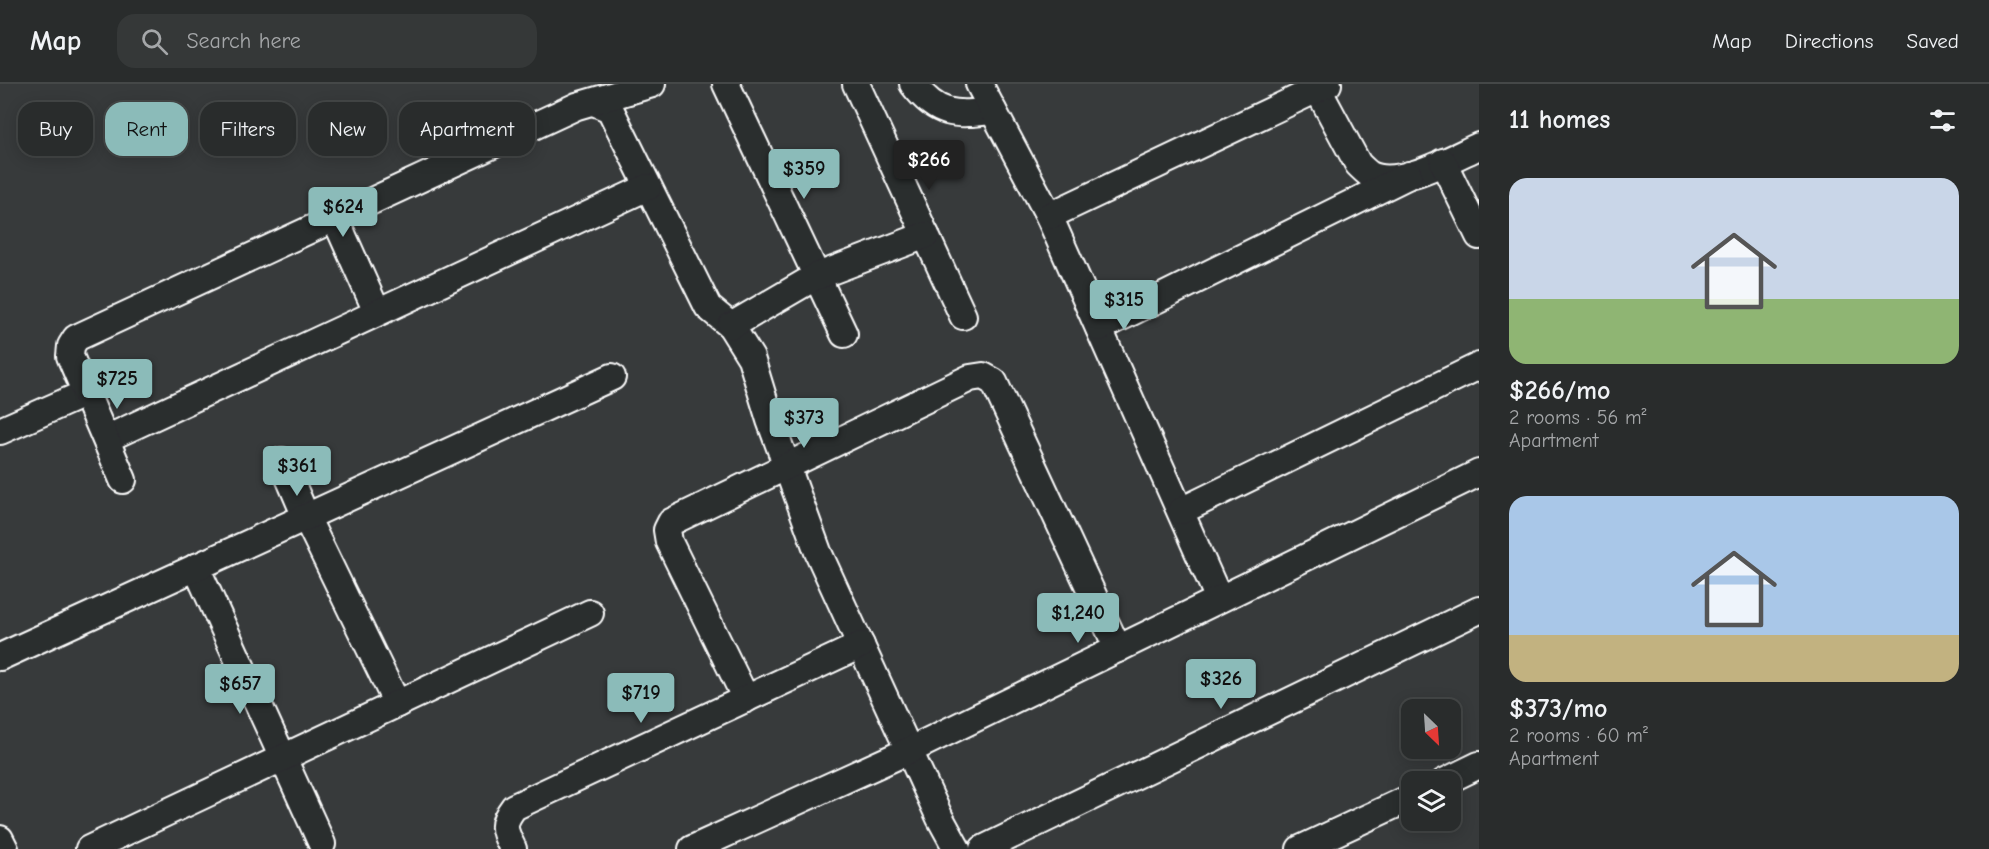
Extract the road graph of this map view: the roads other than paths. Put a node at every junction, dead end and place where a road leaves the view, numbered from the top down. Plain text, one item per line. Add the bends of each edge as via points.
1 (652, 84) edge
2 (726, 84) edge
3 (856, 84) edge
4 (913, 84) edge
5 (979, 84) edge
6 (1320, 86) edge
7 (594, 102) junction
8 (993, 111) junction
9 (1479, 146) edge
10 (1443, 162) junction
11 (1409, 176) junction
12 (648, 187) junction
13 (1049, 216) junction
14 (335, 218) junction
15 (926, 235) junction
16 (1479, 236) edge
17 (815, 277) junction
18 (377, 312) junction
19 (963, 316) dead end
20 (731, 326) junction
21 (1099, 328) junction
22 (844, 334) dead end
23 (1479, 366) edge
24 (612, 377) dead end
25 (86, 393) junction
26 (0, 431) edge
27 (106, 438) junction
28 (282, 461) dead end
29 (786, 465) junction
30 (1479, 473) edge
31 (123, 480) dead end
32 (1181, 511) junction
33 (306, 517) junction
34 (196, 567) junction
35 (1219, 599) junction
36 (1479, 610) edge
37 (590, 613) dead end
38 (861, 645) junction
39 (1118, 649) junction
40 (0, 657) edge
41 (746, 699) junction
42 (397, 704) junction
43 (910, 750) junction
44 (283, 757) junction
45 (1479, 765) edge
46 (1461, 774) edge
47 (1401, 802) edge
48 (0, 839) edge
49 (322, 844) dead end
50 (5, 849) edge
51 (89, 849) edge
52 (513, 849) edge
53 (692, 849) edge
54 (957, 849) edge
55 (983, 849) edge
56 (1300, 849) edge

1 - 7 street
2 - 17 street
3 - 15 street
4 - 8 street via 923,97 956,115
5 - 8 street
6 - 11 street via 1358,164 1369,174 1385,178
6 - 13 street
7 - 12 street via 610,109
7 - 14 street via 577,106
8 - 13 street
9 - 10 street
10 - 11 street
10 - 16 street
11 - 21 street
12 - 18 street
12 - 20 street via 708,307
13 - 21 street
14 - 18 street
14 - 25 street via 76,339 70,356
15 - 17 street
15 - 19 street
17 - 20 street
17 - 22 street
18 - 27 street
20 - 29 street via 751,358
21 - 32 street
23 - 32 street
24 - 33 street
25 - 26 street
25 - 27 street
27 - 31 street
28 - 33 street
29 - 38 street via 818,552
29 - 39 street via 970,378 983,376 994,382
29 - 41 street via 671,522 667,530 669,542
30 - 35 street
32 - 35 street
33 - 34 street
33 - 42 street
34 - 40 street
34 - 44 street
35 - 39 street
36 - 55 street
37 - 42 street
38 - 41 street
38 - 43 street
39 - 43 street
41 - 52 street via 513,807 504,819
42 - 44 street
43 - 53 street
43 - 54 street
44 - 49 street
44 - 51 street
45 - 46 street
47 - 56 street
48 - 50 street

